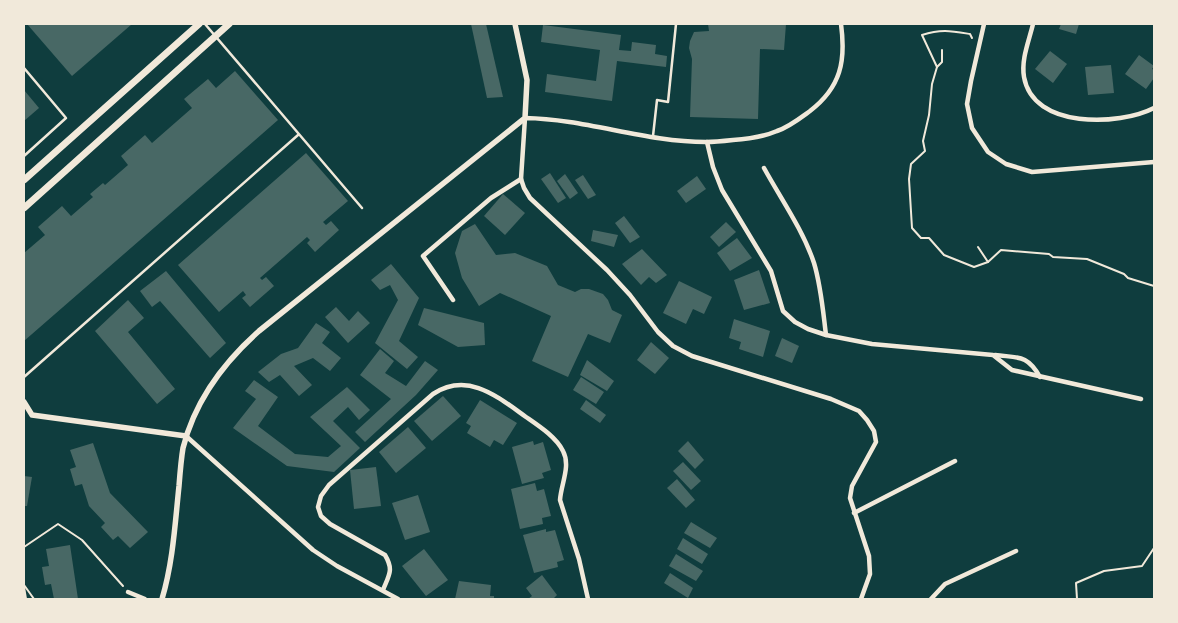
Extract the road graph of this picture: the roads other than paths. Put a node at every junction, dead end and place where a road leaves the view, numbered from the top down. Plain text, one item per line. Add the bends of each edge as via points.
1 (199, 24) edge
2 (205, 24) edge
3 (229, 24) edge
4 (515, 24) edge
5 (676, 24) edge
6 (841, 24) edge
7 (984, 24) edge
8 (1033, 24) edge
9 (215, 36) junction
10 (24, 68) edge
11 (1154, 108) edge
12 (525, 118) junction
13 (298, 135) junction
14 (653, 136) junction
15 (707, 142) junction
16 (24, 156) edge
17 (1154, 162) edge
18 (764, 168) dead end
19 (521, 178) junction
20 (24, 180) edge
21 (24, 208) edge
22 (362, 208) dead end
23 (453, 300) dead end
24 (826, 335) junction
25 (993, 355) junction
26 (24, 377) edge
27 (1040, 377) junction
28 (1141, 399) dead end
29 (24, 402) edge
30 (186, 436) junction
31 (955, 461) dead end
32 (854, 513) junction
33 (1016, 551) dead end
34 (382, 590) junction
35 (128, 592) road end
36 (145, 599) edge
37 (162, 599) edge
38 (398, 599) edge
39 (588, 599) edge
40 (861, 599) edge
41 (931, 599) edge

1 - 20 main road
2 - 9 lane
3 - 9 main road
4 - 12 street via 528,80
5 - 14 lane via 668,102 657,100
6 - 15 street via 843,49 839,76 815,107 778,131 756,138
7 - 17 street via 967,104 972,128 988,152 1006,164 1032,172
8 - 11 street via 1024,58 1024,78 1030,93 1045,107 1066,116 1100,120
9 - 13 lane
9 - 21 main road
10 - 16 lane via 66,118
12 - 14 street
12 - 19 street
12 - 30 street via 240,348 211,382
13 - 22 lane
13 - 26 lane
14 - 15 street
15 - 24 street via 722,190 771,271 783,311 802,326
18 - 24 street via 814,264
19 - 23 street via 491,198 423,256
19 - 32 street via 530,198 607,270 673,346 692,356 832,399 854,408 867,420 876,442 852,486 850,498
24 - 25 street via 872,344
25 - 27 street via 1007,368
25 - 27 street via 1030,361
27 - 28 street
29 - 30 street via 32,415
30 - 34 street via 313,550
30 - 37 street via 169,575
31 - 32 street
32 - 40 street via 869,556 870,574
33 - 41 street via 945,584
34 - 38 street
34 - 39 street via 391,564 385,555 321,516 318,507 321,496 329,485 432,394 447,387 464,385 491,392 542,428 563,450 566,468 560,500
35 - 36 street

